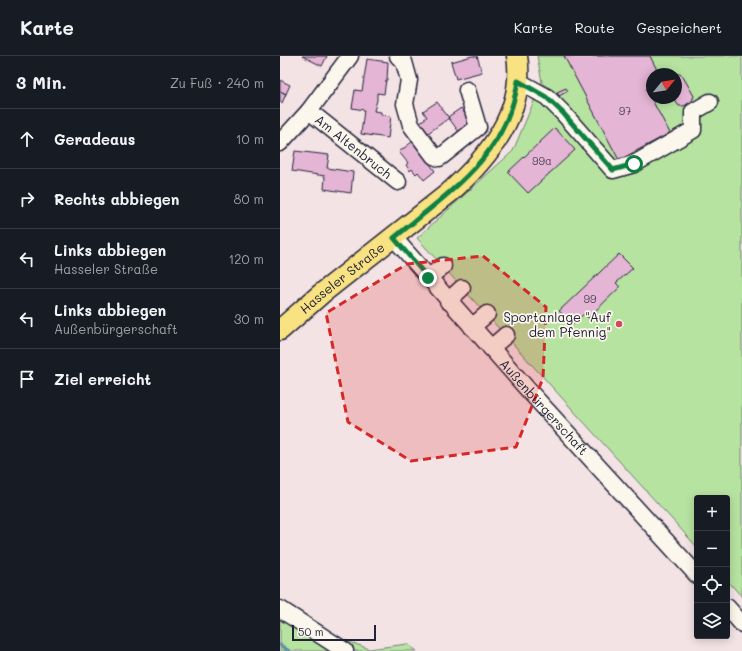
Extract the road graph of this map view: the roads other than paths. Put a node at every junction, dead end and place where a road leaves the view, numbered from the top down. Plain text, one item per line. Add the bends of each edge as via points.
1 (350, 56) edge
2 (398, 56) edge
3 (517, 56) edge
4 (518, 81) junction
5 (467, 90) dead end
6 (710, 102) dead end
7 (309, 111) junction
8 (280, 143) edge
9 (398, 182) dead end
10 (394, 238) junction
11 (443, 266) dead end
12 (428, 278) junction
13 (462, 288) dead end
14 (448, 301) junction
15 (486, 314) dead end
16 (472, 327) junction
17 (280, 330) edge
18 (506, 335) dead end
19 (491, 348) junction
20 (694, 572) edge
21 (280, 609) edge
22 (730, 610) edge
23 (742, 624) edge
24 (345, 651) edge

1 - 7 street, Am Altenbruch
2 - 5 street via 404,62 409,80 406,104 411,125 434,156 439,158 478,127
3 - 4 main road, Hasseler Straße
4 - 6 street via 546,97 613,170 634,164 693,130 694,112
4 - 10 main road, Hasseler Straße via 511,112 487,155 469,175
7 - 8 street, Am Altenbruch
7 - 9 street, Am Altenbruch
10 - 12 street, Außenbürgerschaft
10 - 17 main road, Hasseler Straße via 321,294
11 - 12 street
12 - 14 street, Außenbürgerschaft
13 - 14 street
14 - 16 street, Außenbürgerschaft
15 - 16 street
16 - 19 street, Außenbürgerschaft
18 - 19 street
19 - 20 street, Außenbürgerschaft
21 - 24 street
22 - 23 street

